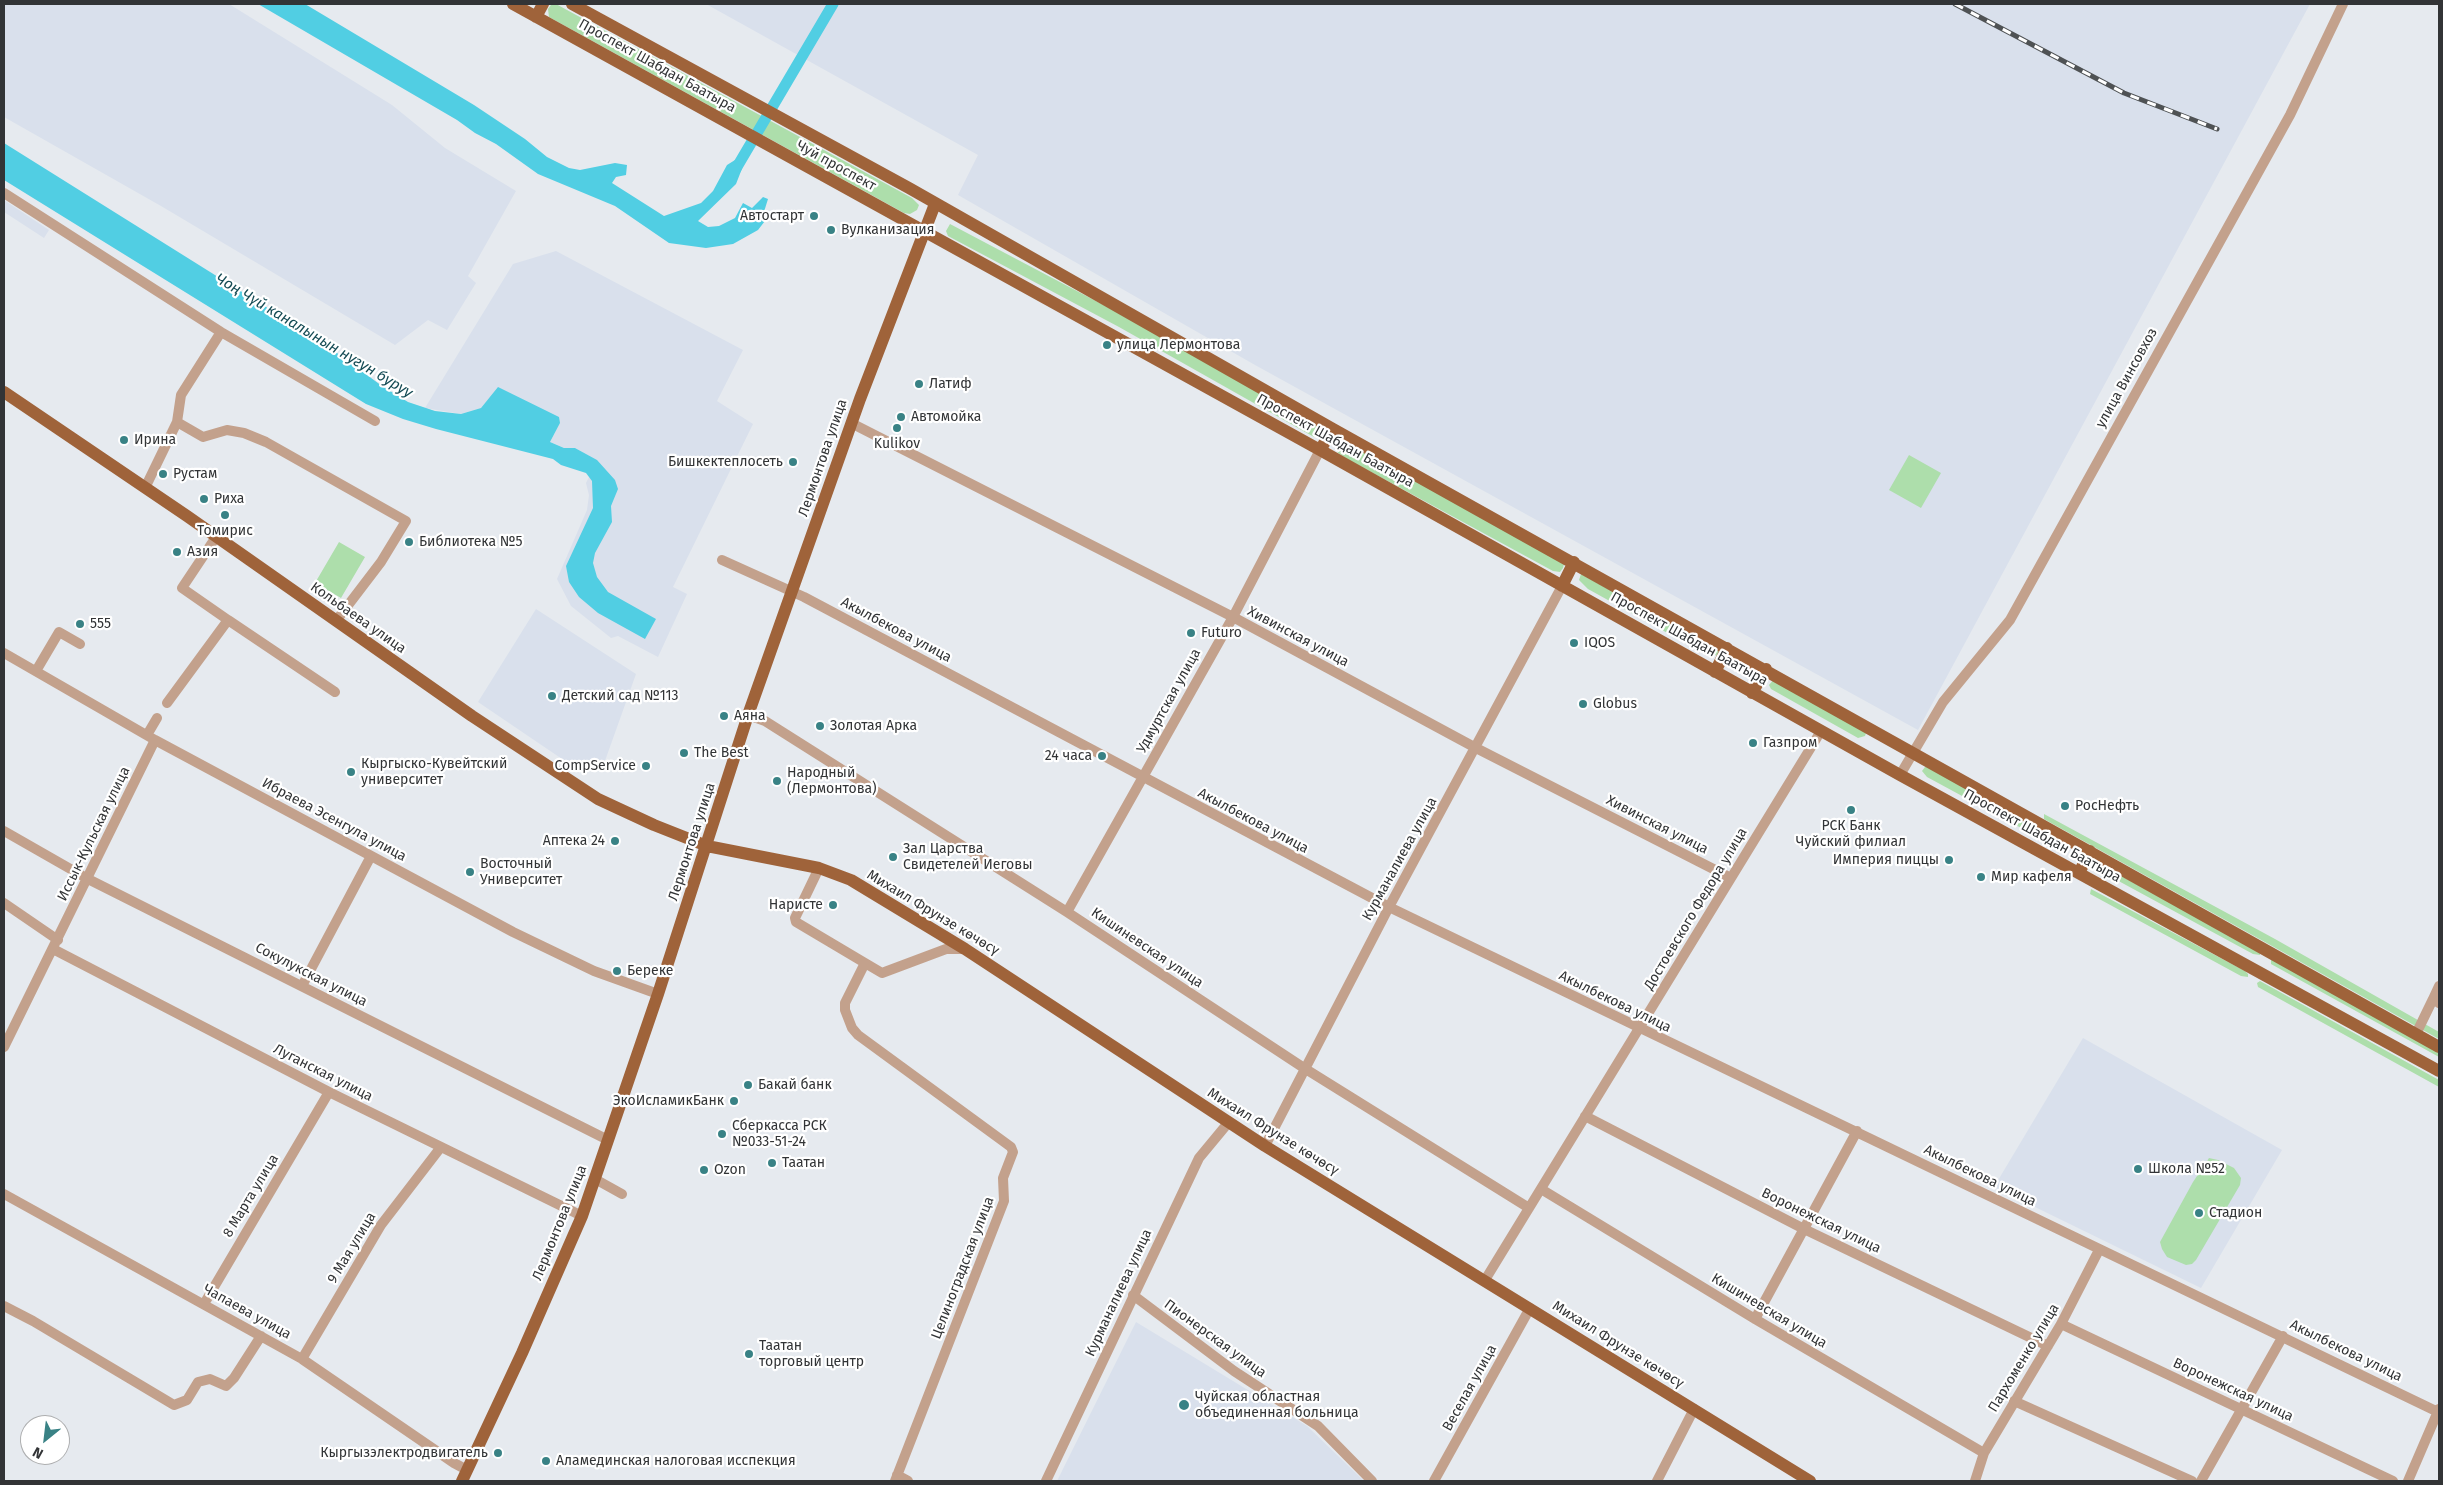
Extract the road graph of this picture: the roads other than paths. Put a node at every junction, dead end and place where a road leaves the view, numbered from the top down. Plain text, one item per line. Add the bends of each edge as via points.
1 (513, 4) edge
2 (543, 4) edge
3 (572, 4) edge
4 (2343, 4) edge
5 (536, 17) junction
6 (748, 101) joint
7 (734, 126) joint
8 (4, 193) edge
9 (935, 204) junction
10 (924, 231) junction
11 (221, 332) junction
12 (4, 392) edge
13 (375, 421) dead end
14 (177, 422) junction
15 (851, 423) junction
16 (1333, 429) junction
17 (1320, 450) junction
18 (145, 488) junction
19 (216, 537) junction
20 (722, 560) dead end
21 (1574, 562) junction
22 (1562, 586) junction
23 (792, 592) junction
24 (1232, 617) junction
25 (228, 620) junction
26 (336, 620) junction
27 (80, 644) dead end
28 (1727, 648) junction
29 (4, 653) edge
30 (1766, 670) junction
31 (36, 671) junction
32 (1715, 672) junction
33 (335, 692) dead end
34 (1752, 693) junction
35 (167, 703) dead end
36 (748, 715) junction
37 (157, 718) dead end
38 (1821, 731) junction
39 (151, 738) junction
40 (1476, 748) junction
41 (1913, 752) junction
42 (1900, 776) junction
43 (1142, 778) junction
44 (4, 831) edge
45 (708, 846) junction
46 (2090, 851) junction
47 (371, 856) junction
48 (819, 868) junction
49 (2079, 873) junction
50 (1731, 878) junction
51 (88, 879) junction
52 (4, 903) edge
53 (1388, 907) junction
54 (1067, 912) junction
55 (56, 945) junction
56 (965, 949) junction
57 (865, 963) junction
58 (302, 986) junction
59 (2439, 986) edge
60 (658, 994) junction
61 (2436, 1001) edge
62 (1639, 1029) junction
63 (2416, 1034) junction
64 (4, 1047) edge
65 (2439, 1047) edge
66 (1304, 1068) junction
67 (2439, 1071) edge
68 (329, 1092) junction
69 (1585, 1116) junction
70 (1228, 1123) junction
71 (1857, 1131) junction
72 (608, 1140) junction
73 (1265, 1146) junction
74 (441, 1147) junction
75 (595, 1179) junction
76 (1541, 1189) junction
77 (4, 1194) edge
78 (622, 1194) dead end
79 (1529, 1208) junction
80 (582, 1216) junction
81 (1804, 1228) junction
82 (2099, 1250) junction
83 (1485, 1280) junction
84 (1132, 1295) junction
85 (204, 1304) junction
86 (4, 1306) edge
87 (1530, 1308) junction
88 (1755, 1319) junction
89 (2061, 1324) junction
90 (261, 1336) junction
91 (2283, 1336) junction
92 (2048, 1346) junction
93 (302, 1359) junction
94 (2014, 1401) junction
95 (1694, 1409) junction
96 (2243, 1410) junction
97 (2439, 1410) edge
98 (1984, 1453) junction
99 (465, 1476) edge
100 (896, 1478) edge
101 (908, 1481) edge
102 (1046, 1481) edge
103 (1372, 1481) edge
104 (1434, 1481) edge
105 (1657, 1481) edge
106 (1810, 1481) edge
107 (1975, 1481) edge
108 (2192, 1481) edge
109 (2201, 1481) edge
110 (2393, 1481) edge
111 (2408, 1481) edge

1 - 5 main road, Проспект Шабдан Баатыра
2 - 5 main road
3 - 6 main road, Проспект Шабдан Баатыра
4 - 41 street, улица Винсовхоз via 2290,115 2010,620 1943,702
5 - 7 main road, Проспект Шабдан Баатыра
6 - 9 main road, Чуй проспект
7 - 10 main road, Чуй проспект
8 - 11 street
9 - 10 main road, Лермонтова улица
9 - 16 main road, Проспект Шабдан Баатыра
10 - 15 main road, Лермонтова улица
10 - 17 main road, Проспект Шабдан Баатыра
11 - 13 street
11 - 14 street via 181,395
12 - 18 main road, Кольбаева улица
14 - 18 street
14 - 26 street via 203,436 227,430 251,436 406,520 381,562
15 - 23 main road, Лермонтова улица
15 - 24 street, Хивинская улица
16 - 17 main road
16 - 21 main road, Проспект Шабдан Баатыра
17 - 22 main road, Проспект Шабдан Баатыра
17 - 24 street, Удмуртская улица
18 - 19 main road, Кольбаева улица
19 - 25 street via 182,588
19 - 26 main road, Кольбаева улица
20 - 23 street, Акылбекова улица
21 - 22 main road
21 - 28 main road, Проспект Шабдан Баатыра
22 - 32 main road, Проспект Шабдан Баатыра
22 - 40 street, Курманалиева улица
23 - 36 main road, Лермонтова улица
23 - 43 street, Акылбекова улица
24 - 40 street, Хивинская улица
24 - 43 street, Удмуртская улица
25 - 33 street
25 - 35 street
26 - 45 main road, Кольбаева улица via 472,716 598,799
27 - 31 street via 59,632
28 - 30 main road, Проспект Шабдан Баатыра
28 - 32 main road
29 - 31 street, Ибраева Эсенгула улица
30 - 34 main road
30 - 41 main road, Проспект Шабдан Баатыра
31 - 39 street, Ибраева Эсенгула улица
32 - 34 main road, Проспект Шабдан Баатыра
34 - 38 main road, Проспект Шабдан Баатыра
36 - 45 main road, Лермонтова улица
36 - 54 street, Кишиневская улица via 765,721
37 - 39 street, Иссык-Кульская улица
38 - 42 main road, Проспект Шабдан Баатыра
38 - 50 street, Достоевского Федора улица
39 - 47 street, Ибраева Эсенгула улица
39 - 51 street, Иссык-Кульская улица
40 - 50 street, Хивинская улица
40 - 53 street, Курманалиева улица
41 - 42 street, улица Винсовхоз
41 - 46 main road, Проспект Шабдан Баатыра
42 - 49 main road, Проспект Шабдан Баатыра
43 - 53 street, Акылбекова улица
43 - 54 street, Удмуртская улица
44 - 51 street, Сокулукская улица
45 - 48 main road, Михаил Фрунзе көчөсү
45 - 60 main road, Лермонтова улица
46 - 49 main road
46 - 63 main road, Проспект Шабдан Баатыра
47 - 58 street
47 - 60 street, Ибраева Эсенгула улица via 594,971
48 - 56 main road, Михаил Фрунзе көчөсү via 851,880
48 - 57 street via 796,922
49 - 67 main road, Проспект Шабдан Баатыра
50 - 62 street, Достоевского Федора улица
51 - 55 street, Иссык-Кульская улица
51 - 58 street, Сокулукская улица
52 - 55 street, Луганская улица
53 - 62 street, Акылбекова улица
53 - 66 street, Курманалиева улица
54 - 66 street, Кишиневская улица
55 - 64 street, Иссык-Кульская улица
55 - 68 street, Луганская улица
56 - 57 street via 946,949 882,972
56 - 70 main road, Михаил Фрунзе көчөсү
57 - 100 street, Целиноградская улица via 845,1003 852,1028 1011,1147 1013,1152 1003,1178 1004,1201
58 - 72 street, Сокулукская улица
59 - 61 street
60 - 72 main road, Лермонтова улица
61 - 63 street
62 - 69 street, Достоевского Федора улица
62 - 71 street, Акылбекова улица
63 - 65 main road, Проспект Шабдан Баатыра
66 - 73 street, Курманалиева улица
66 - 79 street, Кишиневская улица
68 - 74 street, Луганская улица
68 - 85 street, 8 Марта улица
69 - 76 street, Достоевского Федора улица
69 - 81 street, Воронежская улица
70 - 73 main road, Михаил Фрунзе көчөсү
70 - 84 street, Курманалиева улица via 1199,1158
71 - 81 street
71 - 82 street, Акылбекова улица
72 - 75 main road, Лермонтова улица
73 - 83 main road, Михаил Фрунзе көчөсү
74 - 80 street, Луганская улица
74 - 93 street, 9 Мая улица via 381,1225
75 - 78 street
75 - 80 main road, Лермонтова улица
76 - 79 street, Достоевского Федора улица
76 - 88 street, Кишиневская улица
77 - 85 street, Чапаева улица
79 - 83 street, Достоевского Федора улица
80 - 99 main road, Лермонтова улица
81 - 88 street
81 - 92 street, Воронежская улица
82 - 89 street, Пархоменко улица
82 - 91 street, Акылбекова улица
83 - 87 main road, Михаил Фрунзе көчөсү
84 - 102 street, Курманалиева улица
84 - 103 street, Пионерская улица via 1234,1371 1318,1426
85 - 90 street, Чапаева улица
86 - 90 street via 174,1405 187,1400 198,1382 210,1379 226,1386
87 - 95 main road, Михаил Фрунзе көчөсү
87 - 104 street, Веселая улица
88 - 98 street, Кишиневская улица
89 - 92 street, Пархоменко улица
89 - 96 street, Воронежская улица
90 - 93 street, Чапаева улица
91 - 96 street
91 - 97 street, Акылбекова улица
92 - 94 street, Пархоменко улица
93 - 99 street, Чапаева улица via 454,1464
94 - 98 street, Пархоменко улица
94 - 108 street
95 - 105 street
95 - 106 main road, Михаил Фрунзе көчөсү
96 - 109 street
96 - 110 street, Воронежская улица
97 - 111 street
98 - 107 street, Пархоменко улица
100 - 101 street

